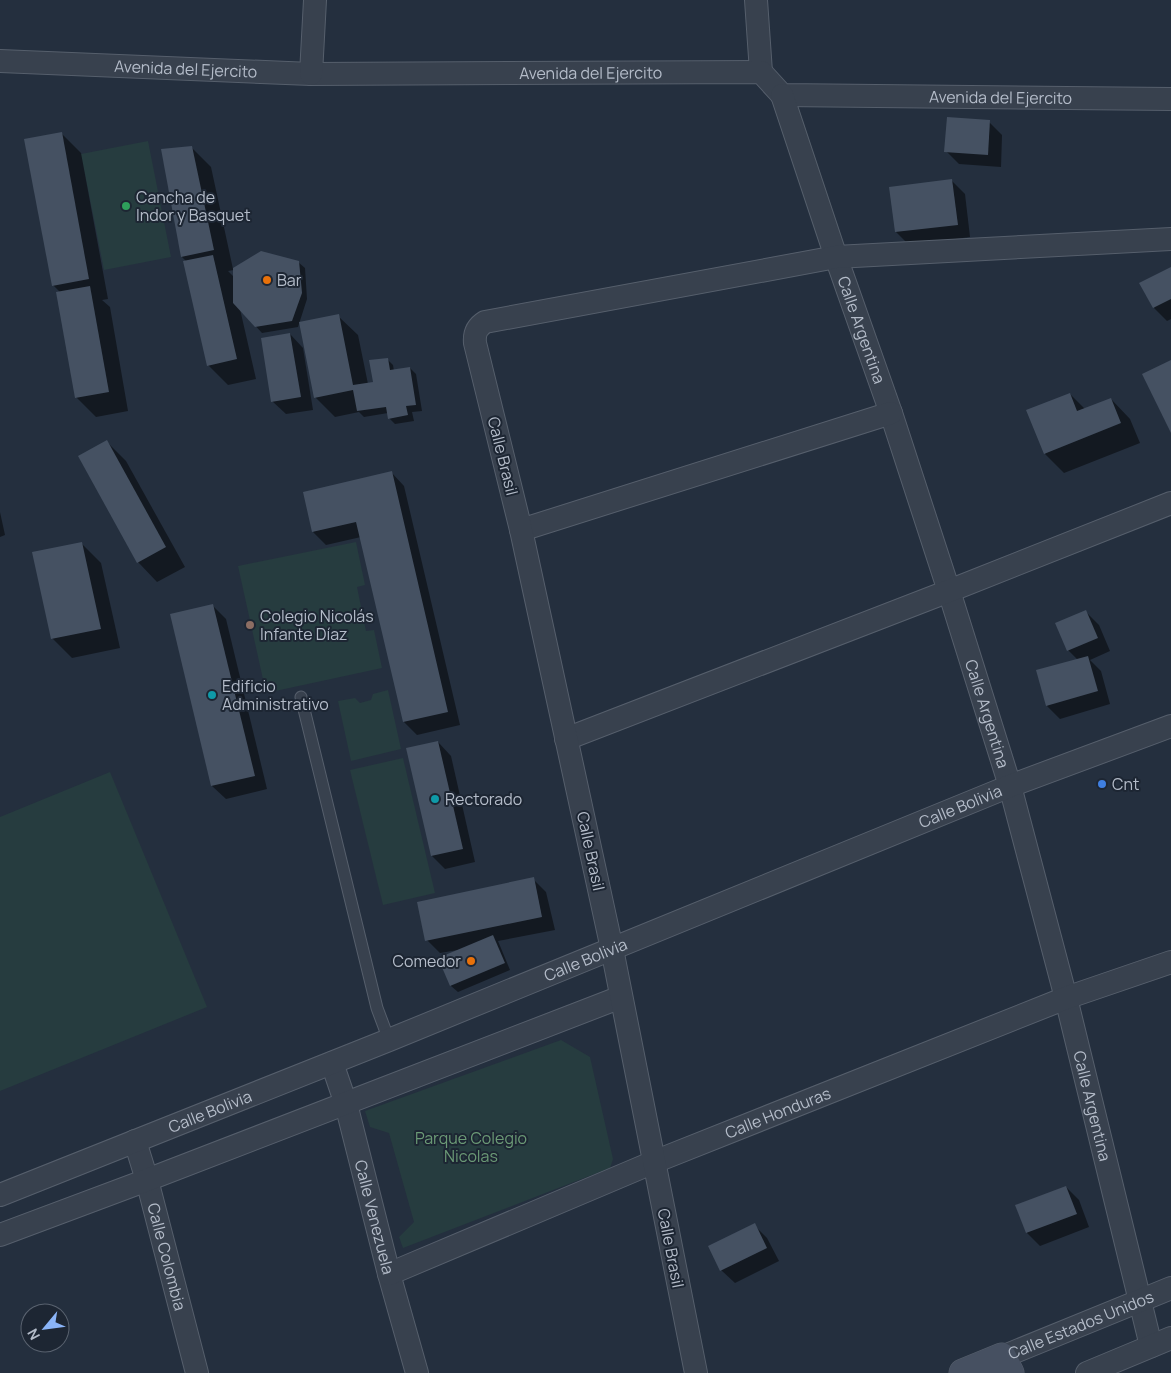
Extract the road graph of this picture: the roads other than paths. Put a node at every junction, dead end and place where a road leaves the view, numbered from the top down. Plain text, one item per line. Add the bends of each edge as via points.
1 (315, 0) edge
2 (756, 0) edge
3 (0, 61) edge
4 (760, 72) junction
5 (310, 74) junction
6 (782, 95) junction
7 (1171, 99) edge
8 (1171, 239) edge
9 (836, 257) junction
10 (891, 413) junction
11 (1171, 503) edge
12 (521, 530) junction
13 (949, 591) junction
14 (301, 696) dead end
15 (1171, 726) edge
16 (566, 740) junction
17 (1010, 786) junction
18 (612, 950) junction
19 (1171, 962) edge
20 (621, 997) junction
21 (1066, 998) junction
22 (389, 1040) junction
23 (332, 1063) junction
24 (346, 1104) junction
25 (136, 1141) junction
26 (654, 1162) junction
27 (147, 1180) junction
28 (0, 1195) edge
29 (0, 1235) edge
30 (389, 1274) junction
31 (1171, 1288) edge
32 (1140, 1301) junction
33 (1161, 1342) edge
34 (1006, 1365) edge
35 (198, 1373) edge
36 (417, 1373) edge
37 (696, 1373) edge
38 (963, 1373) edge
39 (1087, 1373) edge

1 - 5 street
2 - 4 street
3 - 5 street, Avenida del Ejercito
4 - 5 street, Avenida del Ejercito
4 - 6 street
6 - 7 street, Avenida del Ejercito
6 - 9 street, Calle Argentina
8 - 9 street
9 - 10 street, Calle Argentina
9 - 12 street, Calle Brasil via 480,325 474,337 475,343
10 - 12 street
10 - 13 street, Calle Argentina
11 - 13 street
12 - 16 street, Calle Brasil
13 - 16 street
13 - 17 street, Calle Argentina
14 - 22 lane via 377,1008
15 - 17 street, Calle Bolivia
16 - 18 street, Calle Brasil
17 - 18 street, Calle Bolivia
17 - 21 street, Calle Argentina
18 - 20 street, Calle Brasil
18 - 22 street, Calle Bolivia
19 - 21 street, Calle Honduras
20 - 24 street
20 - 26 street, Calle Brasil
21 - 26 street, Calle Honduras
21 - 32 street, Calle Argentina
22 - 23 street, Calle Bolivia
23 - 24 street, Calle Venezuela
23 - 25 street, Calle Bolivia
24 - 27 street
24 - 30 street, Calle Venezuela
25 - 27 street, Calle Colombia
25 - 28 street, Calle Bolivia
26 - 30 street, Calle Honduras
26 - 37 street, Calle Brasil
27 - 29 street
27 - 35 street, Calle Colombia
30 - 36 street, Calle Venezuela
31 - 32 street, Calle Estados Unidos
32 - 33 street, Calle Argentina
32 - 34 street, Calle Estados Unidos
33 - 39 street
34 - 38 main road, Calle Estados Unidos

